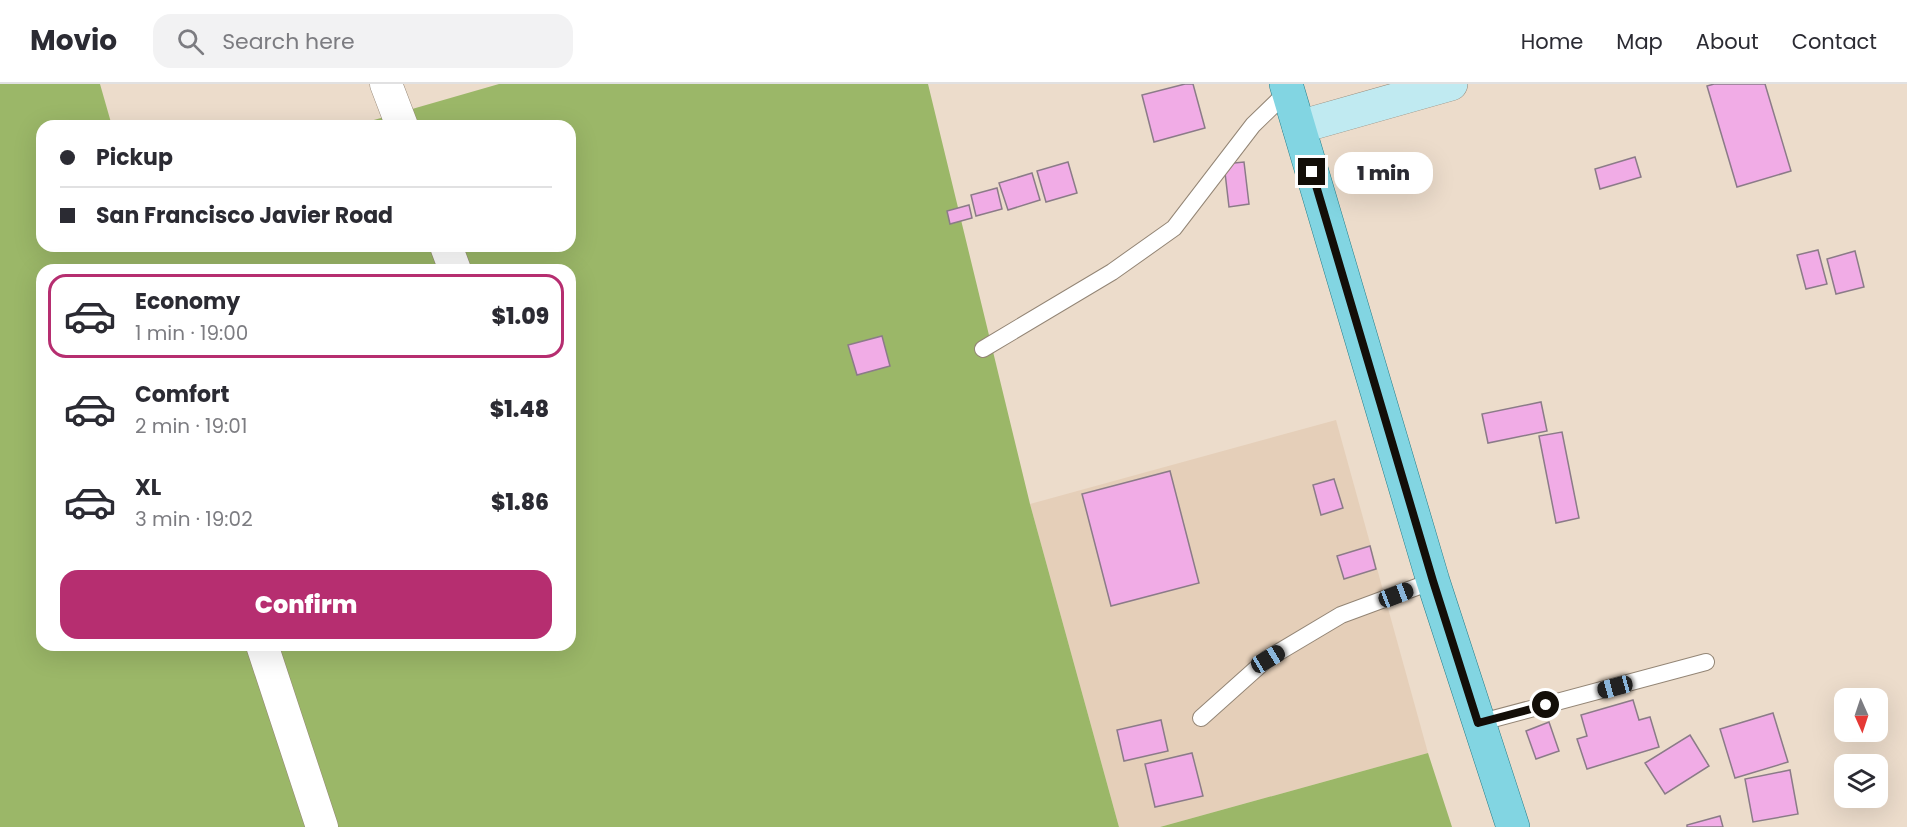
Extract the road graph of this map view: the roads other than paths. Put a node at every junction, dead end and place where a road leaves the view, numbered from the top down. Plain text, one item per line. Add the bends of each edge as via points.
1 (386, 84) edge
2 (1451, 84) edge
3 (1287, 88) edge
4 (400, 120) edge
5 (1299, 127) junction
6 (983, 349) dead end
7 (1433, 581) junction
8 (264, 651) edge
9 (1706, 662) dead end
10 (1201, 718) dead end
11 (1478, 723) junction
12 (322, 827) edge
13 (1513, 827) edge

1 - 4 street
2 - 5 street
3 - 5 main road
3 - 6 lane via 1252,125 1174,228 1112,272
5 - 7 main road
7 - 10 lane via 1341,615 1268,659
7 - 11 main road
8 - 12 street
9 - 11 lane
11 - 13 main road

